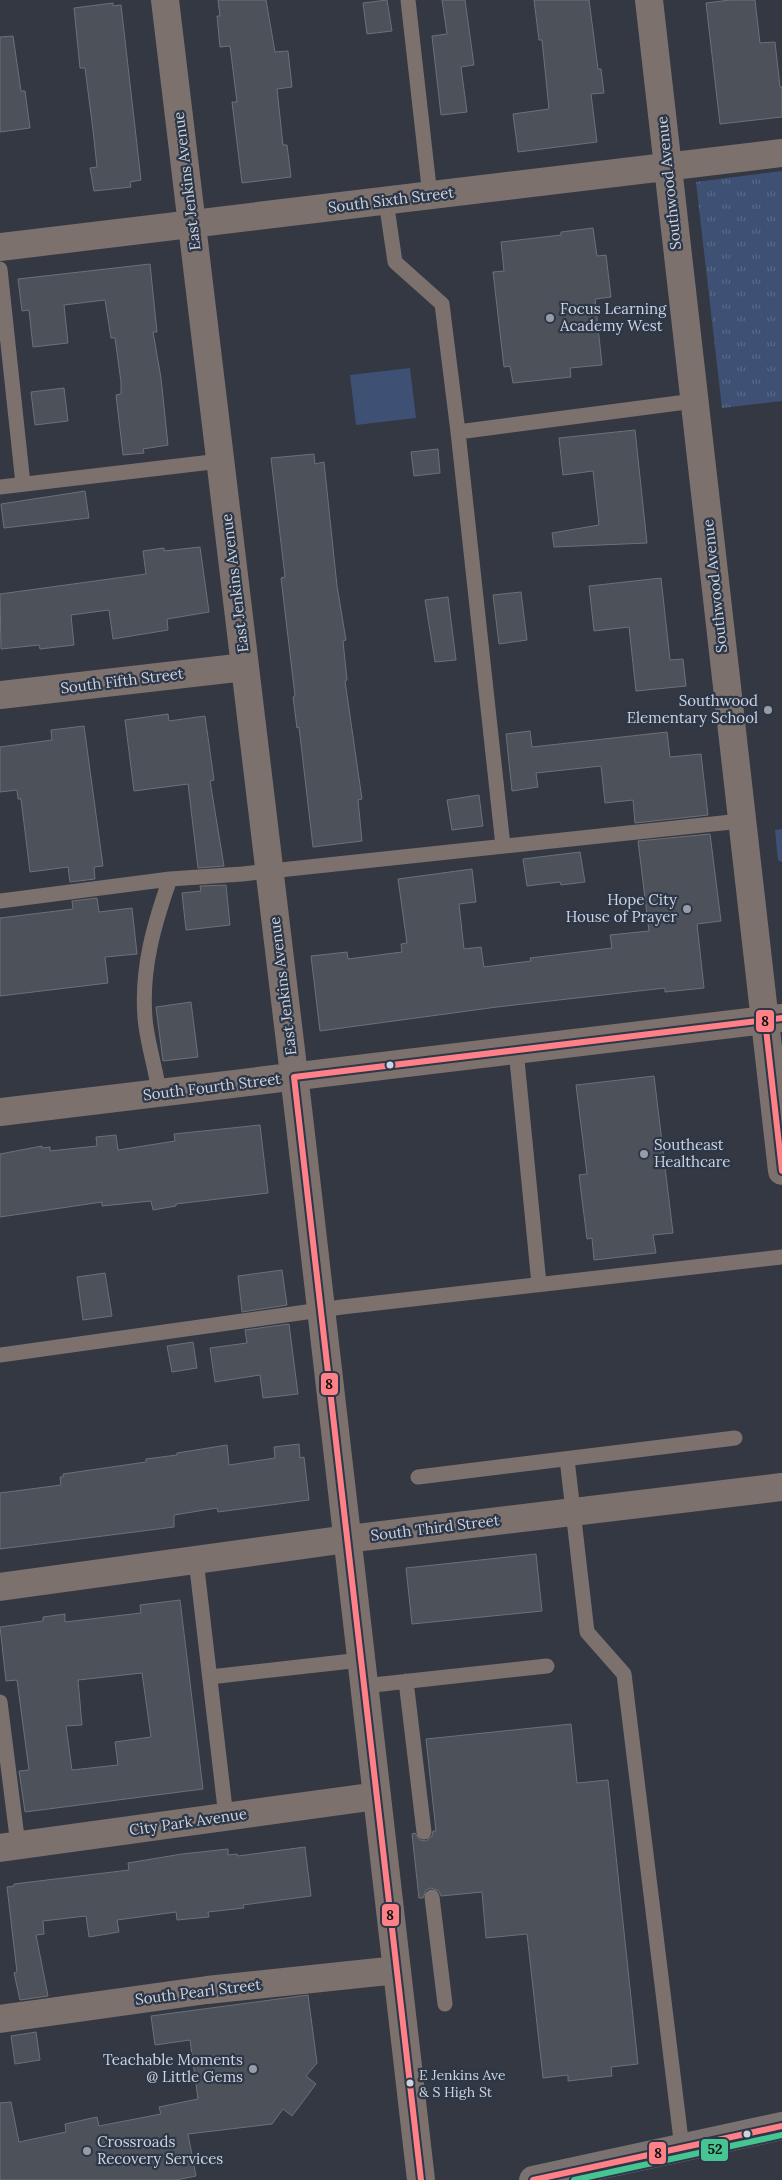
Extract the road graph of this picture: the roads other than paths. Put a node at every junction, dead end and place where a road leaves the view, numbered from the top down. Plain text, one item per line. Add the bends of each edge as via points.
1 (165, 0) edge
2 (408, 0) edge
3 (649, 0) edge
4 (782, 153) edge
5 (667, 167) junction
6 (430, 196) junction
7 (386, 201) junction
8 (192, 224) junction
9 (0, 247) edge
10 (0, 269) edge
11 (694, 401) junction
12 (458, 432) junction
13 (220, 461) junction
14 (23, 484) junction
15 (0, 487) edge
16 (245, 666) junction
17 (0, 695) edge
18 (741, 821) junction
19 (504, 846) junction
20 (269, 871) junction
21 (170, 879) junction
22 (0, 901) edge
23 (774, 1019) edge
24 (516, 1050) junction
25 (294, 1077) junction
26 (159, 1093) junction
27 (0, 1112) edge
28 (782, 1171) edge
29 (782, 1256) edge
30 (539, 1284) junction
31 (321, 1310) junction
32 (0, 1355) edge
33 (735, 1438) dead end
34 (567, 1458) junction
35 (418, 1477) dead end
36 (782, 1487) edge
37 (573, 1512) junction
38 (347, 1539) junction
39 (196, 1560) junction
40 (0, 1587) edge
41 (547, 1666) dead end
42 (363, 1673) junction
43 (210, 1677) junction
44 (406, 1681) junction
45 (0, 1702) edge
46 (377, 1796) junction
47 (226, 1817) junction
48 (424, 1832) dead end
49 (9, 1847) edge
50 (432, 1897) dead end
51 (396, 1970) junction
52 (445, 2004) dead end
53 (0, 2019) edge
54 (782, 2126) edge
55 (682, 2148) junction
56 (422, 2180) edge
57 (533, 2180) edge

1 - 8 street, East Jenkins Avenue
2 - 6 lane
3 - 5 street, Southwood Avenue
4 - 5 street, South Sixth Street
5 - 6 street, South Sixth Street
5 - 11 street, Southwood Avenue
6 - 7 street, South Sixth Street
7 - 8 street, South Sixth Street
7 - 12 lane via 395,262 442,304
8 - 9 street, South Sixth Street
8 - 13 street, East Jenkins Avenue
10 - 14 lane
11 - 12 lane
11 - 18 street, Southwood Avenue
12 - 19 lane
13 - 14 lane
13 - 16 street, East Jenkins Avenue
14 - 15 lane
16 - 17 street, South Fifth Street
16 - 20 street, East Jenkins Avenue
18 - 19 lane
18 - 23 street, Southwood Avenue
19 - 20 lane
20 - 21 lane
20 - 25 street, East Jenkins Avenue
21 - 22 lane
21 - 26 lane via 155,922 145,971 145,1018
23 - 24 street, South Fourth Street
23 - 28 street, Southwood Avenue
24 - 25 street, South Fourth Street
24 - 30 lane
25 - 26 street, South Fourth Street
25 - 31 street, East Jenkins Avenue
26 - 27 street, South Fourth Street
29 - 30 lane
30 - 31 lane
31 - 32 lane
31 - 38 street, East Jenkins Avenue
33 - 34 lane
34 - 35 lane
34 - 37 lane
36 - 37 street, South Third Street
37 - 38 street, South Third Street
37 - 55 lane via 587,1632 624,1674
38 - 39 street, South Third Street
38 - 42 street, East Jenkins Avenue
39 - 40 street, South Third Street
39 - 43 lane
41 - 44 lane
42 - 43 lane
42 - 44 lane
42 - 46 street, East Jenkins Avenue
43 - 47 lane
44 - 48 lane
45 - 49 lane
46 - 47 street, City Park Avenue
46 - 51 street, East Jenkins Avenue
47 - 49 street, City Park Avenue
50 - 52 lane
51 - 53 street, South Pearl Street via 207,1990
51 - 56 street, East Jenkins Avenue
54 - 55 main road
55 - 57 main road

